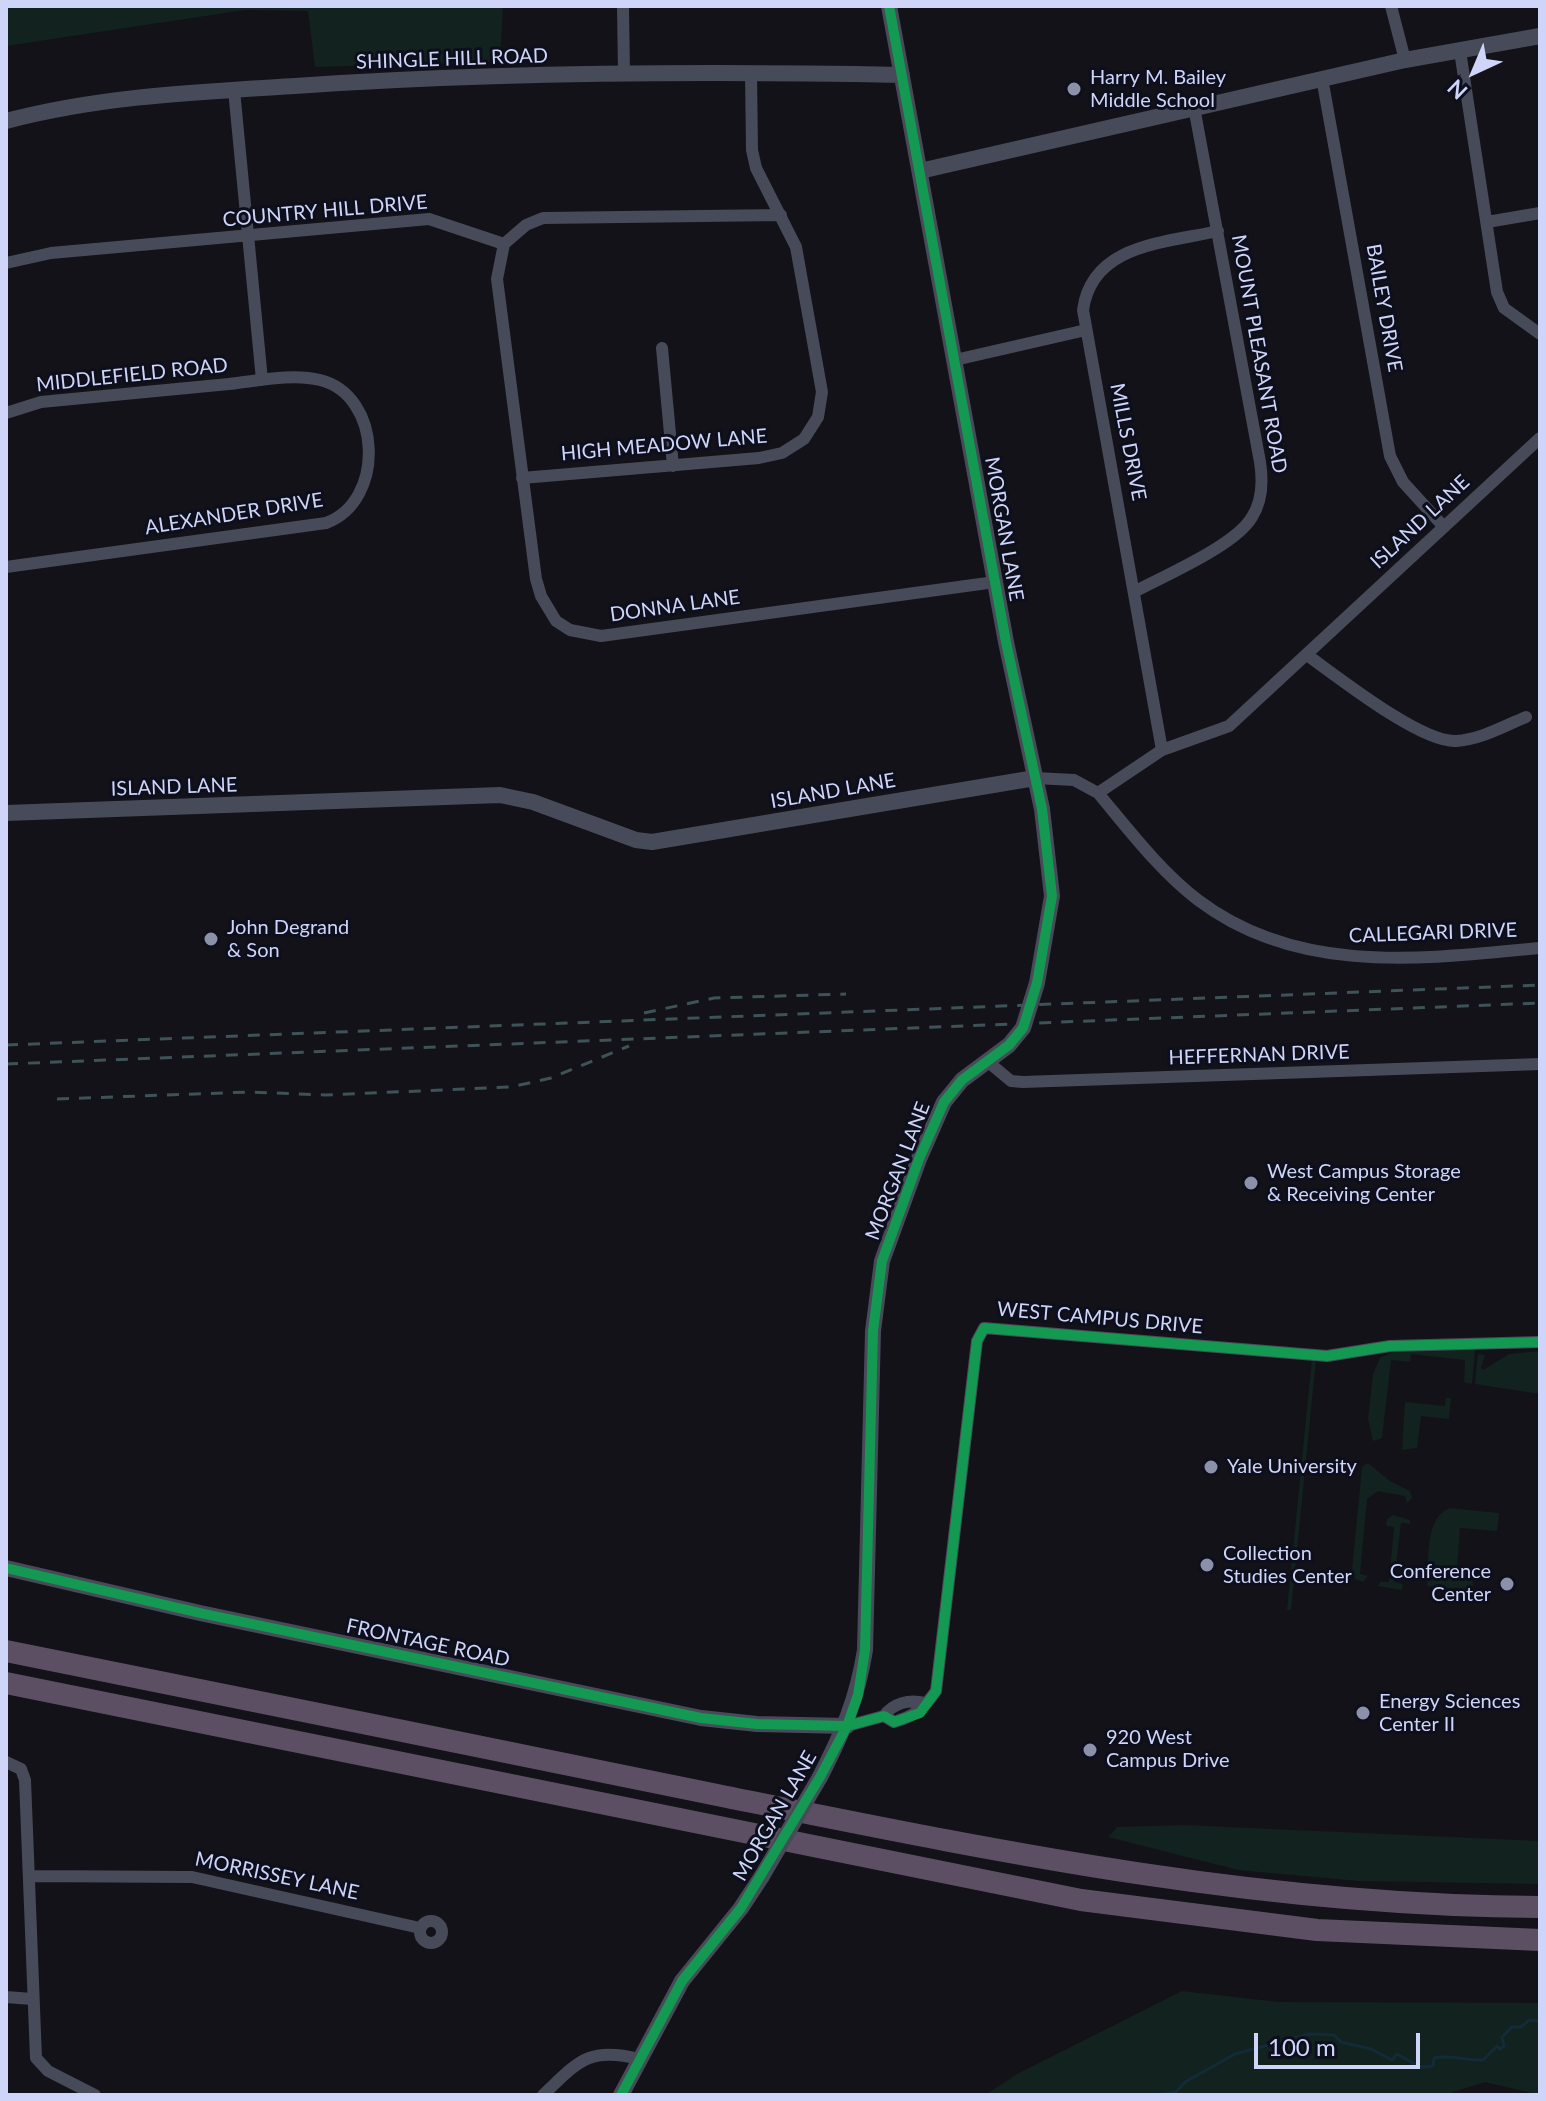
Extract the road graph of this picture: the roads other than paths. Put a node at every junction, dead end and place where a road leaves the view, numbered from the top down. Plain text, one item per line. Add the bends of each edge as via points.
1 (623, 6) edge
2 (889, 6) edge
3 (1391, 6) edge
4 (1540, 36) edge
5 (1460, 51) junction
6 (1405, 60) junction
7 (751, 72) junction
8 (624, 74) junction
9 (902, 75) junction
10 (1322, 78) junction
11 (234, 90) junction
12 (1194, 107) junction
13 (6, 121) edge
14 (920, 171) junction
15 (1540, 213) edge
16 (781, 215) junction
17 (1487, 222) junction
18 (1218, 231) junction
19 (249, 237) junction
20 (504, 244) junction
21 (6, 263) edge
22 (1086, 330) junction
23 (1540, 334) edge
24 (662, 348) dead end
25 (955, 360) junction
26 (262, 380) junction
27 (6, 413) edge
28 (1540, 438) edge
29 (673, 466) junction
30 (522, 478) junction
31 (1444, 527) junction
32 (6, 567) edge
33 (995, 582) junction
34 (1136, 591) junction
35 (1307, 655) junction
36 (1526, 717) dead end
37 (1162, 750) junction
38 (1035, 778) junction
39 (1098, 793) junction
40 (6, 813) edge
41 (1540, 948) edge
42 (987, 1061) junction
43 (1540, 1064) edge
44 (1540, 1342) edge
45 (6, 1568) edge
46 (6, 1651) edge
47 (6, 1683) edge
48 (847, 1726) junction
49 (6, 1762) edge
50 (29, 1876) junction
51 (1540, 1907) edge
52 (420, 1928) dead end
53 (1540, 1940) edge
54 (6, 1997) edge
55 (32, 1999) junction
56 (639, 2059) junction
57 (95, 2095) edge
58 (543, 2095) edge
59 (621, 2095) edge

1 - 8 street
2 - 9 street, MORGAN LANE
3 - 6 street
4 - 5 street
5 - 6 street
5 - 17 street
6 - 10 street
7 - 8 street, SHINGLE HILL ROAD
7 - 9 street, SHINGLE HILL ROAD
7 - 16 street, HIGH MEADOW LANE via 752,150
8 - 11 street, SHINGLE HILL ROAD via 404,78
9 - 14 street, MORGAN LANE
10 - 12 street
10 - 31 street, BAILEY DRIVE via 1390,456 1403,482
11 - 13 street, SHINGLE HILL ROAD via 88,101
11 - 19 street
12 - 14 street
12 - 18 street, MOUNT PLEASANT ROAD
14 - 25 street, MORGAN LANE
15 - 17 street
16 - 20 street via 543,218
16 - 29 street, HIGH MEADOW LANE via 796,247 822,392 818,417 804,439 782,453
17 - 23 street via 1504,308
18 - 22 street, MILLS DRIVE via 1126,252 1107,262 1088,287
18 - 34 street, MOUNT PLEASANT ROAD via 1262,490 1253,516 1238,533
19 - 20 street, COUNTRY HILL DRIVE via 429,219
19 - 21 street, COUNTRY HILL DRIVE via 51,253
19 - 26 street
20 - 30 street, DONNA LANE via 497,279
22 - 25 street
22 - 34 street, MILLS DRIVE
24 - 29 street
25 - 33 street, MORGAN LANE
26 - 27 street, MIDDLEFIELD ROAD via 41,402
26 - 32 street, ALEXANDER DRIVE via 318,379 341,389 357,406 365,427 368,470 361,491 341,515 317,525
28 - 31 street, ISLAND LANE
29 - 30 street, HIGH MEADOW LANE
30 - 33 street, DONNA LANE via 541,596 556,621 586,635
31 - 35 street, ISLAND LANE
33 - 38 street, MORGAN LANE
34 - 37 street, MILLS DRIVE
35 - 36 street via 1419,731 1451,742 1472,740
35 - 37 street, ISLAND LANE via 1229,726
37 - 39 street, ISLAND LANE
38 - 39 street, ISLAND LANE via 1074,780
38 - 40 street, ISLAND LANE via 652,842 500,795
38 - 42 street, MORGAN LANE via 1051,872 1048,931 1023,1028
39 - 41 street, CALLEGARI DRIVE via 1196,899 1282,945 1357,959
42 - 43 street, HEFFERNAN DRIVE via 1011,1081 1023,1082
42 - 48 street, MORGAN LANE via 953,1089 940,1109 877,1285 865,1650
44 - 48 street, WEST CAMPUS DRIVE via 1390,1346 1327,1356 984,1328 977,1341 936,1691 913,1716 894,1722 884,1716
45 - 48 street, FRONTAGE ROAD via 701,1718
46 - 51 highway via 1087,1868 1311,1897
47 - 53 highway via 1081,1900 1317,1930
48 - 56 street, MORGAN LANE, bridge via 762,1876 682,1981
49 - 50 street via 21,1769 25,1780
50 - 52 street, MORRISSEY LANE via 192,1877
50 - 55 street
54 - 55 street
55 - 57 street via 37,2062
56 - 58 street via 612,2052 594,2055
56 - 59 street, MORGAN LANE

